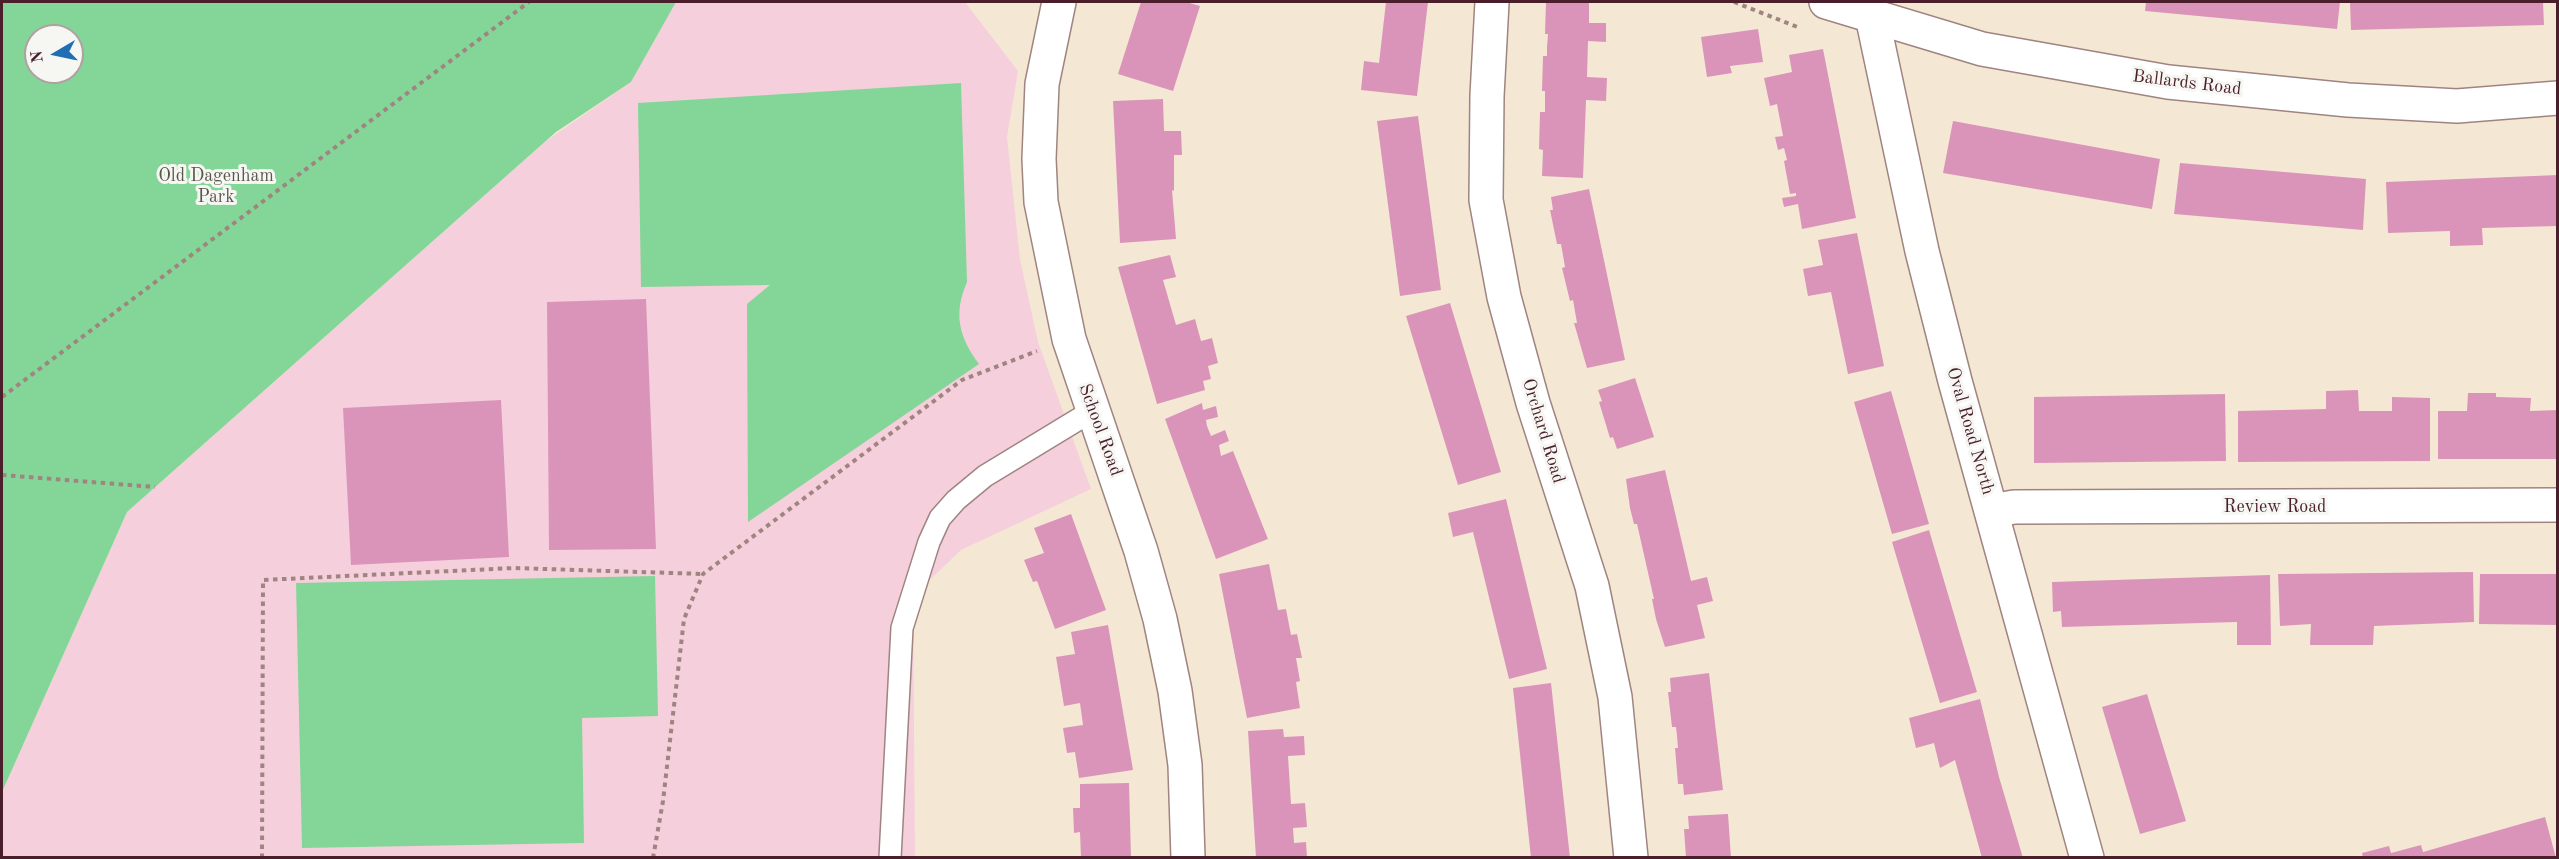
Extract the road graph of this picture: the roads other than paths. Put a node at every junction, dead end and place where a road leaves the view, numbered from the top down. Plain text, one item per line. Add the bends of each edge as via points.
1 (1059, 2) edge
2 (1492, 2) edge
3 (1826, 2) edge
4 (1870, 8) edge
5 (2558, 98) edge
6 (1092, 411) junction
7 (2558, 505) edge
8 (1992, 512) junction
9 (890, 858) edge
10 (1188, 858) edge
11 (1631, 858) edge
12 (2087, 858) edge

1 - 6 street, School Road via 1042,84 1041,202 1069,339
2 - 11 street, Orchard Road via 1486,200 1504,297 1533,403 1592,586 1615,697
3 - 4 street, Ballards Road
4 - 5 street, Ballards Road via 1943,40 1982,50 2168,82 2348,100 2457,106
4 - 8 street, Oval Road North via 1922,251
6 - 9 lane via 985,476 940,518 902,628
6 - 10 street, School Road via 1138,541 1160,619 1185,765
7 - 8 street, Review Road via 2014,507
8 - 12 street, Oval Road North

